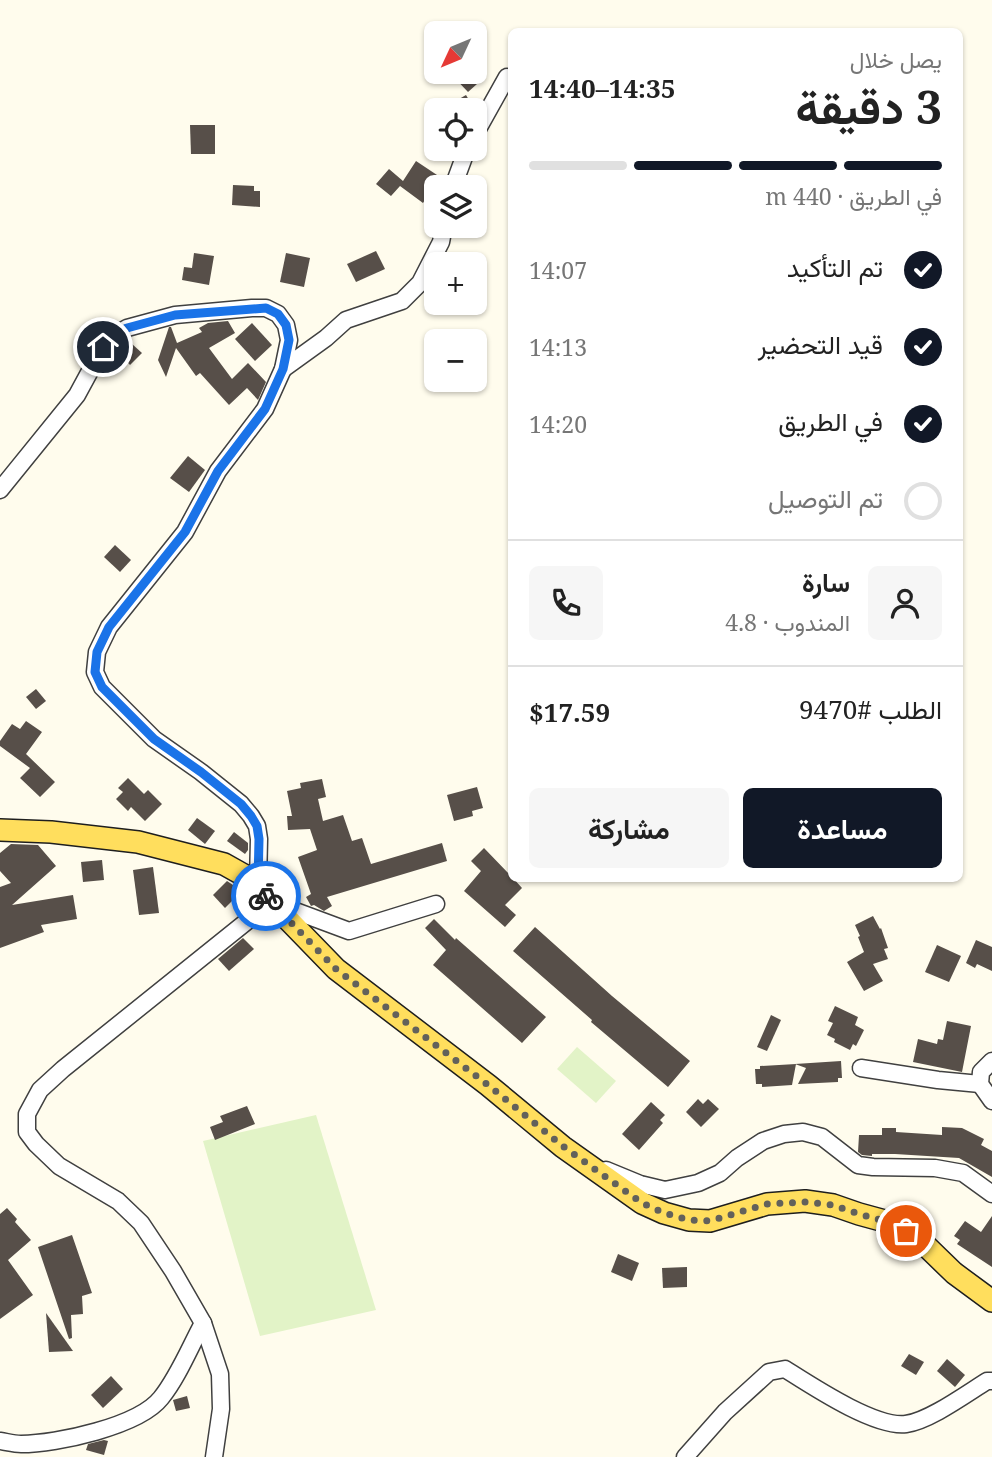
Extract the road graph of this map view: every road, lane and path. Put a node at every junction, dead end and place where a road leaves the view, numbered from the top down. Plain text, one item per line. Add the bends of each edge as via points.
1 (507, 77) dead end
2 (487, 113) edge
3 (442, 238) edge
4 (283, 369) junction
5 (0, 489) edge
6 (0, 830) edge
7 (258, 883) junction
8 (271, 902) junction
9 (436, 904) dead end
10 (861, 1068) dead end
11 (986, 1073) edge
12 (992, 1101) edge
13 (575, 1155) junction
14 (992, 1194) edge
15 (992, 1301) edge
16 (202, 1323) junction
17 (992, 1381) edge
18 (0, 1441) edge
19 (214, 1457) edge
20 (685, 1457) edge

1 - 2 street
3 - 4 street via 420,283 402,301 346,320
4 - 5 street via 289,340 286,325 266,308 175,315 127,328 103,347 77,396
4 - 7 street via 265,409 218,471 185,532 109,627 97,652 95,672 102,687 154,739 251,816 259,839
6 - 7 main road via 138,842 224,864
7 - 8 main road
8 - 9 street via 349,931
8 - 13 main road via 336,969
8 - 16 street via 63,1069 40,1090 27,1114 27,1132 59,1166 118,1201 141,1223
10 - 11 street via 937,1080
11 - 12 street
13 - 14 street via 640,1185 665,1190 720,1173 763,1141 803,1132 821,1138 858,1164 963,1174
13 - 15 main road via 642,1203 689,1220 710,1221 767,1204 805,1202 833,1205 892,1223 920,1240
16 - 18 street via 163,1396 140,1415 102,1431 22,1444
16 - 19 street via 220,1374 221,1409
17 - 20 street via 907,1424 866,1415 785,1369 769,1372

